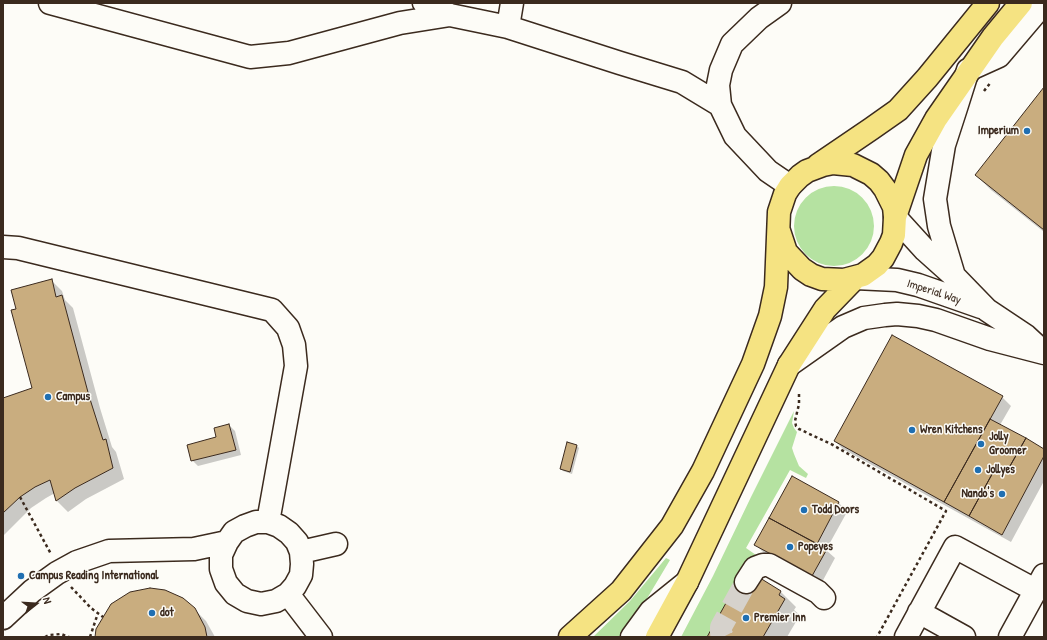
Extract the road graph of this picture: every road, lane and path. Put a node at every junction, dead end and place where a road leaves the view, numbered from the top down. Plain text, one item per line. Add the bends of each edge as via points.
1 (50, 3) edge
2 (424, 3) edge
3 (512, 3) edge
4 (780, 3) edge
5 (988, 3) edge
6 (1021, 3) edge
7 (1044, 3) edge
8 (450, 15) junction
9 (508, 27) junction
10 (968, 70) junction
11 (993, 80) dead end
12 (981, 97) dead end
13 (720, 105) junction
14 (813, 168) junction
15 (790, 186) junction
16 (895, 217) junction
17 (779, 232) junction
18 (3, 247) edge
19 (954, 276) junction
20 (855, 278) junction
21 (987, 310) junction
22 (1044, 353) edge
23 (789, 365) junction
24 (799, 393) dead end
25 (268, 522) junction
26 (227, 542) junction
27 (336, 544) dead end
28 (301, 552) junction
29 (687, 582) junction
30 (746, 582) tunnel mouth
31 (1040, 582) edge
32 (288, 594) junction
33 (824, 598) dead end
34 (98, 613) dead end
35 (3, 618) edge
36 (914, 629) edge
37 (62, 635) junction
38 (45, 637) edge
39 (59, 637) edge
40 (70, 637) edge
41 (90, 637) edge
42 (321, 637) edge
43 (570, 637) edge
44 (632, 637) edge
45 (657, 637) edge
46 (877, 637) edge
47 (964, 637) edge
48 (1010, 637) edge

1 - 8 street via 250,57 289,53 400,23
2 - 8 street
3 - 9 street
4 - 13 street via 759,18 732,44 721,70 718,85
5 - 14 highway via 898,110
6 - 10 highway
7 - 10 street via 999,56
8 - 9 street
9 - 13 street via 682,82
10 - 16 highway via 916,155
10 - 19 street via 944,145 935,199 938,226
11 - 12 path
13 - 15 street via 736,136 768,171
14 - 15 highway
14 - 16 highway via 843,163 871,174 890,198
15 - 17 highway via 780,208
16 - 19 street, Imperial Way via 925,250
16 - 20 highway via 891,243 883,258 871,270
17 - 20 highway via 786,252 793,262 811,275 833,281
17 - 43 highway via 776,287 770,316 739,395 703,471 672,526 621,591
18 - 25 street via 18,248 272,310 288,328 294,345 296,366
19 - 21 street, Imperial Way
20 - 21 street, Imperial Way via 897,280 918,285
20 - 23 highway via 825,309
21 - 22 street, Imperial Way via 1026,336
22 - 23 street via 984,337 936,320 885,314 864,318 843,327
23 - 29 highway
24 - 46 path via 795,422 799,429 833,445 946,511
25 - 26 street via 256,522 245,526 234,532
25 - 28 street via 289,533
26 - 32 street via 221,555 221,569 226,583 235,594 248,601 262,604 276,601
26 - 35 street via 194,549 109,550 57,573 32,591
27 - 28 street
28 - 32 street via 301,575 296,586
29 - 44 street via 651,611
29 - 45 highway
30 - 33 street via 755,568 769,564
31 - 36 street via 955,547
31 - 48 street
32 - 42 street
34 - 41 path
36 - 47 street
37 - 38 path
37 - 39 path
37 - 40 path

